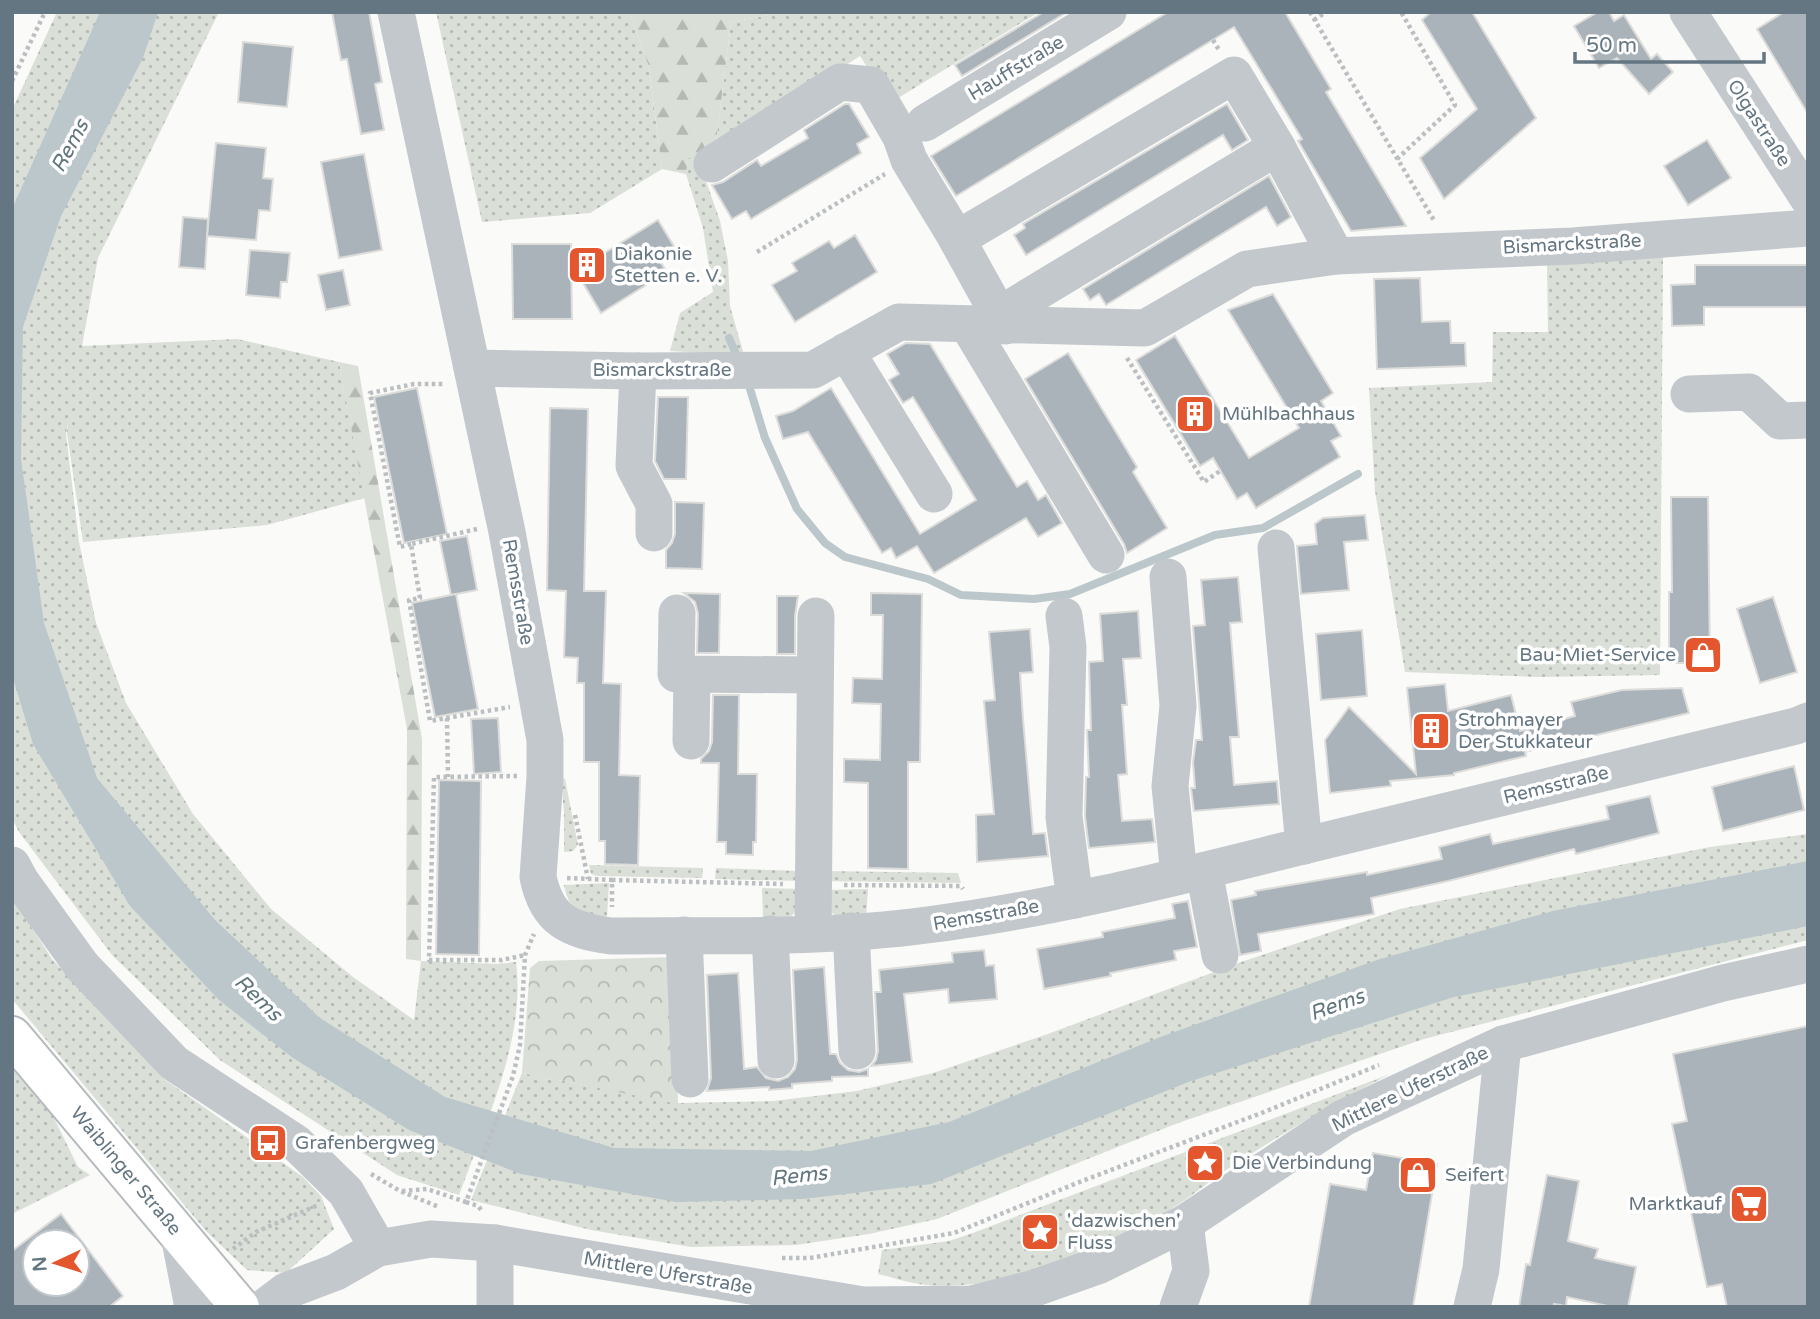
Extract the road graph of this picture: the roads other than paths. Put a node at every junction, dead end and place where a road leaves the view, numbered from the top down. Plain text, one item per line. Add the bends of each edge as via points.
1 (396, 12) edge
2 (1108, 12) edge
3 (1688, 12) edge
4 (925, 123) dead end
5 (1277, 147) junction
6 (712, 164) dead end
7 (1808, 198) edge
8 (1808, 228) edge
9 (957, 239) junction
10 (1336, 256) junction
11 (991, 322) junction
12 (846, 351) junction
13 (638, 371) junction
14 (474, 376) junction
15 (1689, 394) dead end
16 (1808, 420) edge
17 (934, 494) dead end
18 (654, 533) dead end
19 (1276, 548) dead end
20 (1106, 555) dead end
21 (1168, 577) dead end
22 (677, 613) dead end
23 (816, 616) dead end
24 (1064, 616) dead end
25 (692, 674) junction
26 (815, 675) junction
27 (1808, 721) edge
28 (691, 741) dead end
29 (1304, 846) junction
30 (12, 864) edge
31 (1192, 874) junction
32 (1075, 900) junction
33 (851, 931) junction
34 (813, 933) junction
35 (771, 934) junction
36 (684, 935) junction
37 (1220, 955) dead end
38 (1808, 964) edge
39 (12, 1036) edge
40 (1503, 1044) junction
41 (857, 1051) dead end
42 (776, 1060) dead end
43 (690, 1079) dead end
44 (1185, 1223) junction
45 (179, 1235) junction
46 (495, 1243) junction
47 (378, 1248) junction
48 (336, 1272) junction
49 (193, 1307) edge
50 (240, 1307) edge
51 (265, 1307) edge
52 (316, 1307) edge
53 (323, 1307) edge
54 (495, 1307) edge
55 (1178, 1307) edge
56 (1472, 1307) edge

1 - 14 street, Remsstraße
2 - 4 street, Hauffstraße
3 - 7 street, Olgastraße
5 - 9 street via 1234,75
5 - 10 street
5 - 11 street
6 - 9 street via 840,82 872,85 909,160
8 - 10 street, Bismarckstraße via 1573,246
9 - 11 street
10 - 11 street, Bismarckstraße via 1247,269 1145,328
11 - 12 street, Bismarckstraße via 899,322
11 - 20 street via 989,359
12 - 13 street, Bismarckstraße via 813,370
12 - 17 street
13 - 14 street, Bismarckstraße
13 - 18 street via 634,466 654,504
14 - 36 street, Remsstraße via 545,740 544,894 566,925 586,933
15 - 16 street via 1749,392 1780,421
19 - 29 street
21 - 31 street via 1178,706 1170,786
22 - 25 street via 676,674
23 - 26 street
24 - 32 street via 1068,647 1064,817
25 - 26 street
25 - 28 street
26 - 34 street
27 - 29 street, Remsstraße
29 - 31 street, Remsstraße
30 - 47 street via 82,966 174,1063 360,1183
31 - 32 street, Remsstraße
31 - 37 street
32 - 33 street, Remsstraße via 924,926
33 - 34 street, Remsstraße
33 - 41 street
34 - 35 street, Remsstraße
35 - 36 street, Remsstraße
35 - 42 street
36 - 43 street
38 - 40 street, Mittlere Uferstraße
39 - 45 main road, Waiblinger Straße
40 - 44 street, Mittlere Uferstraße via 1343,1118
40 - 56 street via 1481,1269
44 - 46 street, Mittlere Uferstraße via 1100,1265 972,1304 863,1305
44 - 55 street via 1191,1272
45 - 49 street
45 - 50 main road, Waiblinger Straße
46 - 47 street, Mittlere Uferstraße via 431,1239
46 - 54 street
47 - 48 street, Mittlere Uferstraße
48 - 51 street, Mittlere Uferstraße via 286,1291
48 - 52 street
48 - 53 street

